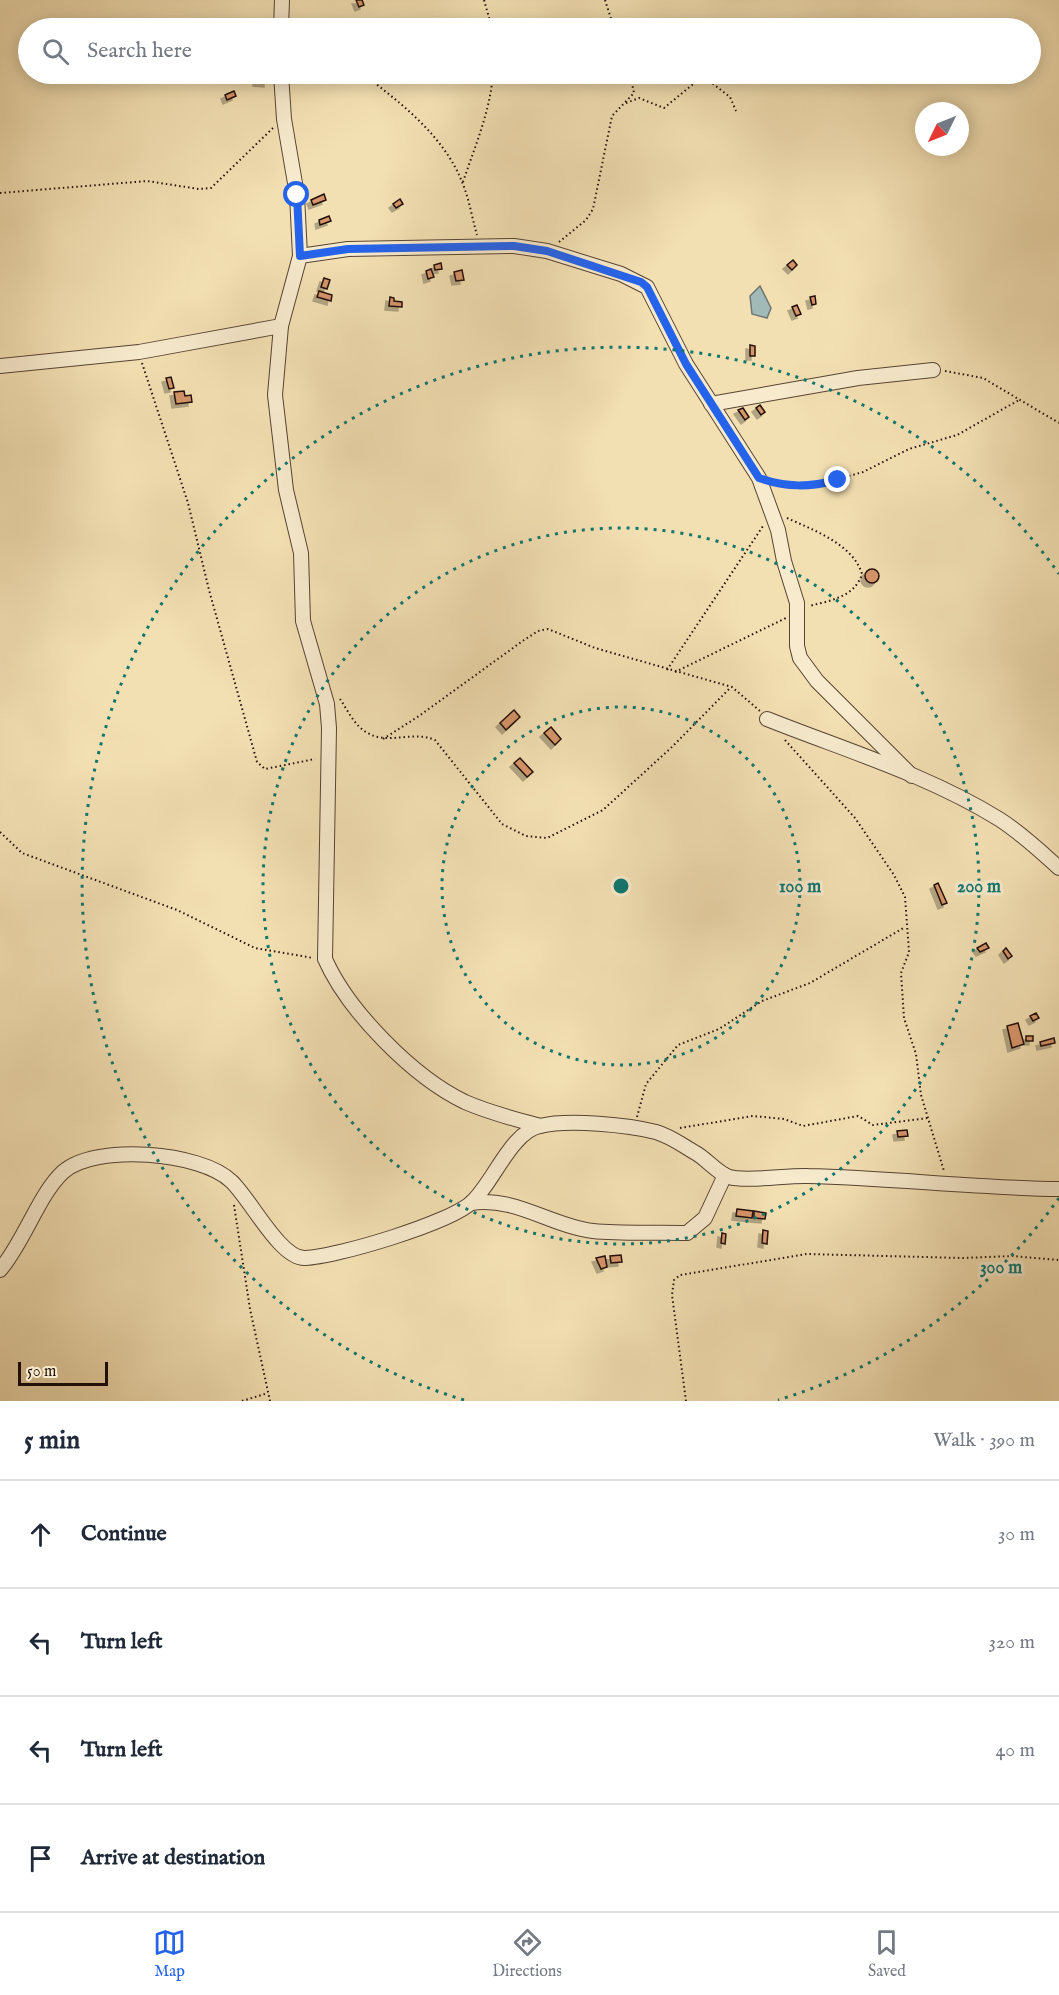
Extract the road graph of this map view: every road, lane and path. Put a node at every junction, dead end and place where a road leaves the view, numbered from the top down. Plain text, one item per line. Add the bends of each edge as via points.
1 (282, 0) edge
2 (484, 0) edge
3 (605, 0) edge
4 (281, 18) edge
5 (489, 18) edge
6 (611, 18) edge
7 (282, 84) edge
8 (375, 84) edge
9 (493, 84) edge
10 (634, 84) edge
11 (693, 84) edge
12 (713, 84) edge
13 (624, 105) junction
14 (736, 111) dead end
15 (284, 119) junction
16 (463, 182) junction
17 (0, 193) edge
18 (480, 247) junction
19 (547, 251) junction
20 (300, 256) junction
21 (281, 326) junction
22 (139, 352) junction
23 (0, 366) edge
24 (933, 370) joint
25 (1019, 400) junction
26 (711, 404) junction
27 (1059, 423) edge
28 (759, 478) junction
29 (772, 510) junction
30 (798, 613) junction
31 (667, 670) junction
32 (675, 672) junction
33 (732, 687) junction
34 (336, 694) dead end
35 (768, 719) joint
36 (782, 736) dead end
37 (383, 739) junction
38 (327, 756) junction
39 (912, 776) junction
40 (0, 832) edge
41 (1059, 868) edge
42 (906, 927) junction
43 (325, 959) junction
44 (928, 1118) junction
45 (540, 1126) junction
46 (635, 1129) junction
47 (675, 1129) dead end
48 (725, 1175) junction
49 (232, 1182) junction
50 (949, 1185) junction
51 (1059, 1189) edge
52 (471, 1203) junction
53 (1059, 1260) edge
54 (0, 1270) edge
55 (268, 1393) junction
56 (242, 1401) edge
57 (270, 1401) edge
58 (686, 1401) edge

1 - 4 street
2 - 5 path
3 - 6 path
7 - 15 street
8 - 16 path via 425,127 446,151
9 - 16 path via 483,127
10 - 13 path
11 - 13 path via 664,108 639,98
12 - 14 path via 730,97
13 - 19 path via 612,116 593,209 575,231
15 - 17 path via 211,188 147,181
15 - 20 street via 297,195
16 - 18 path
18 - 19 street via 514,246
18 - 20 street via 348,249
19 - 26 street via 621,274 647,287
20 - 21 street
21 - 22 street
21 - 38 street via 275,369 277,429 301,553 303,621 327,704
22 - 23 street
22 - 38 path via 181,480 257,762 266,769
24 - 25 path via 983,378
24 - 26 street via 858,378
25 - 27 path
25 - 28 path via 957,435 909,449 838,480 793,486
26 - 28 street
28 - 29 street
29 - 30 street
29 - 30 path via 839,545 860,565 862,574 854,587 842,596 809,605
29 - 31 path
30 - 32 path
30 - 39 street via 796,646 807,670
31 - 32 path
31 - 37 path via 548,630 538,631
32 - 33 path
33 - 35 path
33 - 37 path via 603,810 547,838 526,836 502,824 435,740 423,734
34 - 37 path via 365,732
35 - 39 street
36 - 42 path via 855,819 894,875 905,897
38 - 43 street
39 - 41 street via 999,820
40 - 43 path via 22,852 177,910 255,948
42 - 44 path via 909,952 902,973 901,995
42 - 46 path via 810,982 762,1001 719,1029 678,1045 646,1084
43 - 45 street via 334,981 361,1017 442,1088 499,1115
44 - 47 path via 873,1125 858,1116 803,1126 784,1119 753,1116
44 - 50 path
45 - 46 street via 588,1124
45 - 52 street via 528,1131 518,1142
46 - 48 street via 672,1139
48 - 50 street via 886,1178
48 - 52 street via 705,1218 687,1233 594,1231 500,1201
49 - 52 street via 288,1253 302,1258 326,1256 443,1219
49 - 54 street via 219,1171 195,1161 124,1154 82,1162 65,1170 55,1181 16,1250
49 - 55 path via 243,1272
50 - 51 street
53 - 58 path via 807,1254 680,1275 674,1280 672,1295
55 - 56 path
55 - 57 path

